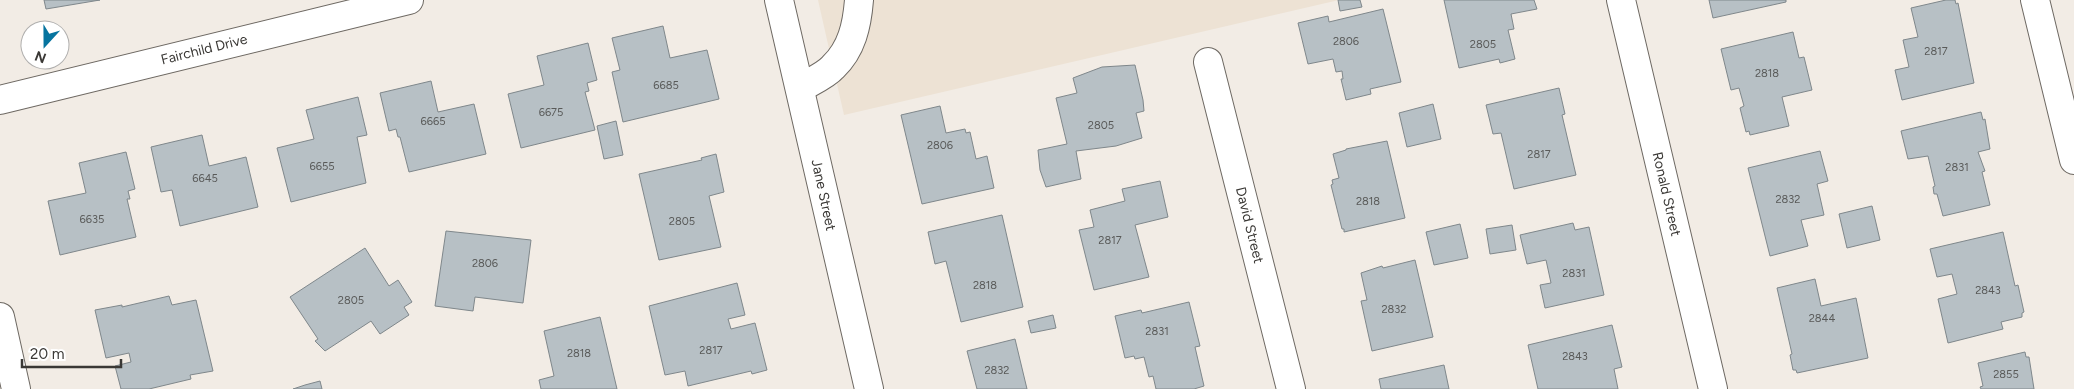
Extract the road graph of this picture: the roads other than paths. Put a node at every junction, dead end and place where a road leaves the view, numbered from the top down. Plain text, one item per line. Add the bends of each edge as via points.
1 (409, 0) edge
2 (780, 0) edge
3 (859, 0) edge
4 (1621, 0) edge
5 (2035, 0) edge
6 (355, 6) edge
7 (1208, 62) dead end
8 (800, 88) junction
9 (0, 100) edge
10 (2074, 160) edge
11 (0, 317) edge
12 (16, 389) edge
13 (869, 389) edge
14 (1291, 389) edge
15 (1713, 389) edge

1 - 6 street, Fairchild Drive
2 - 8 street, Jane Street
3 - 8 street via 856,28 847,48 833,68
4 - 15 street, Ronald Street
5 - 10 street
6 - 9 street, Fairchild Drive
7 - 14 street, David Street
8 - 13 street, Jane Street
11 - 12 street

